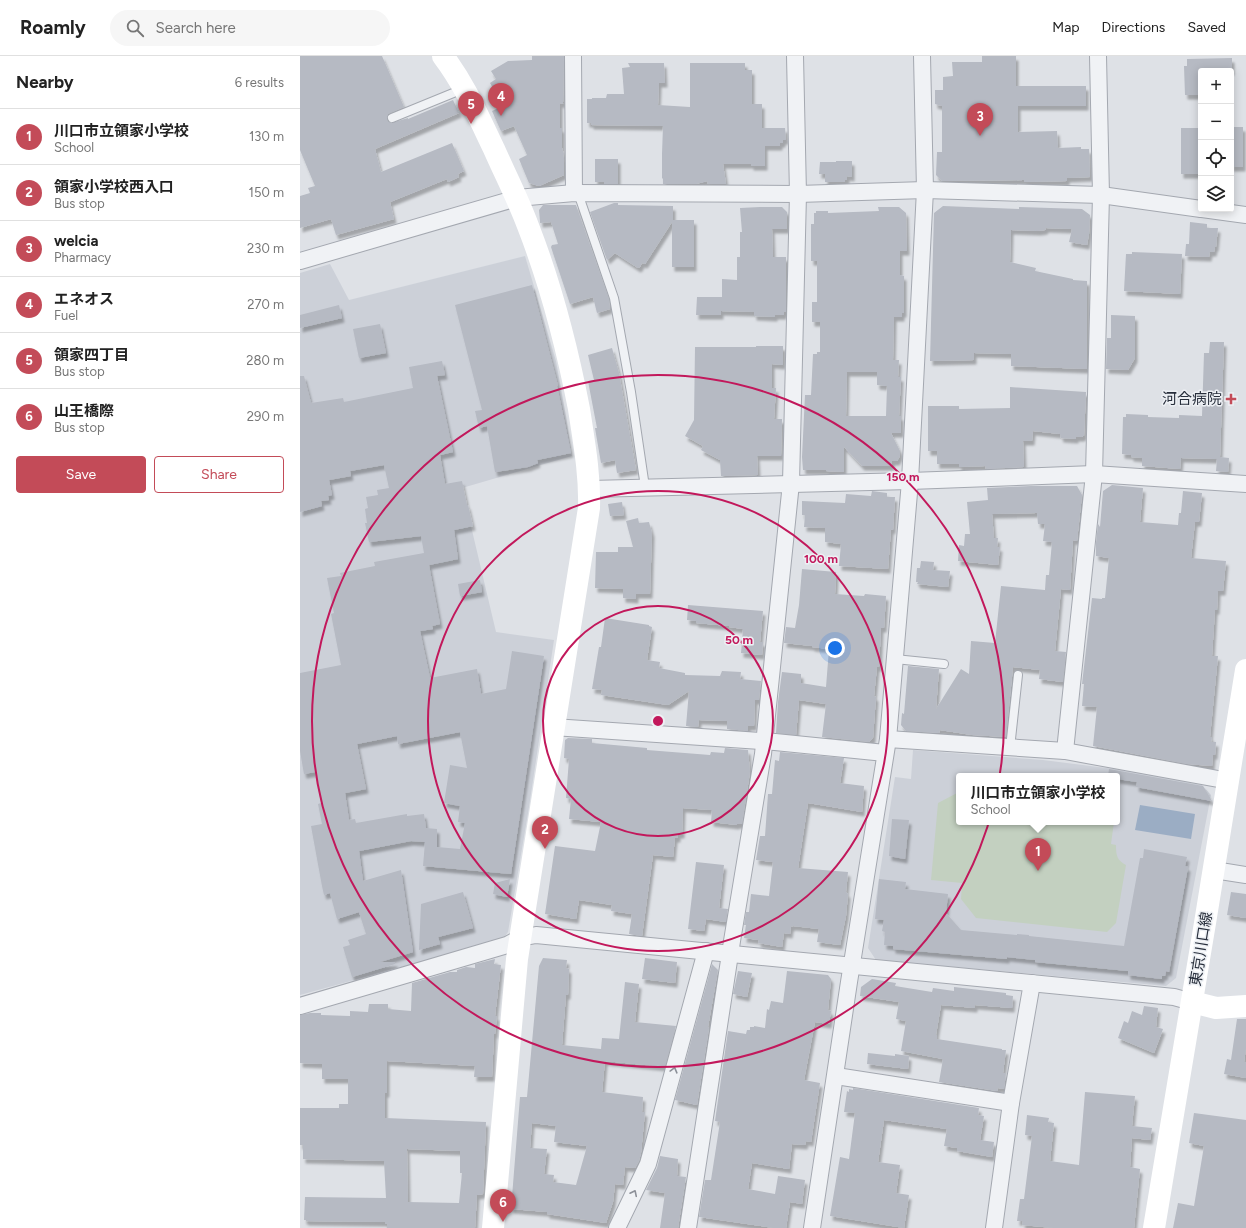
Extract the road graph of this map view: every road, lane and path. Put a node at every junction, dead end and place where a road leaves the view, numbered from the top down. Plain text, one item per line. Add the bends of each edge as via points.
1 (443, 56) edge
2 (573, 56) edge
3 (795, 56) edge
4 (922, 56) edge
5 (1098, 56) edge
6 (465, 88) junction
7 (392, 118) dead end
8 (925, 190) junction
9 (576, 193) junction
10 (798, 194) junction
11 (1101, 195) junction
12 (517, 198) junction
13 (1198, 209) edge
14 (1224, 212) edge
15 (1246, 215) edge
16 (300, 261) edge
17 (1094, 474) junction
18 (910, 481) junction
19 (791, 484) junction
20 (1246, 484) edge
21 (645, 487) junction
22 (590, 489) junction
23 (894, 659) junction
24 (944, 664) dead end
25 (1246, 670) edge
26 (1018, 675) dead end
27 (553, 727) junction
28 (764, 742) junction
29 (887, 746) junction
30 (1010, 748) junction
31 (1065, 752) junction
32 (1229, 781) junction
33 (1214, 870) junction
34 (1246, 875) edge
35 (520, 938) junction
36 (706, 951) junction
37 (730, 953) junction
38 (852, 966) junction
39 (1032, 983) junction
40 (1192, 1002) junction
41 (300, 1006) edge
42 (1246, 1006) edge
43 (836, 1076) junction
44 (1011, 1103) junction
45 (493, 1228) edge
46 (617, 1228) edge
47 (688, 1228) edge
48 (812, 1228) edge
49 (994, 1228) edge
50 (1154, 1228) edge

1 - 6 street
2 - 9 street
3 - 10 street
4 - 8 street
5 - 11 street
6 - 7 lane
6 - 12 street
8 - 10 street
8 - 11 street
8 - 18 street
9 - 10 street
9 - 12 street
9 - 21 lane via 614,298
10 - 19 street
11 - 13 street
11 - 17 street
12 - 16 street
12 - 22 street via 562,330 580,416
14 - 15 street
17 - 18 street
17 - 20 street
17 - 31 street
18 - 19 street
18 - 23 street
19 - 21 street
19 - 28 street
21 - 22 street
22 - 27 street
23 - 24 lane
23 - 29 street
25 - 32 street, 東京川口線
26 - 30 lane
27 - 28 street
27 - 35 street
28 - 29 street
28 - 37 street
29 - 30 street
29 - 38 street
30 - 31 street
31 - 32 street
32 - 33 street, 東京川口線
33 - 34 street
33 - 40 street, 東京川口線
35 - 36 street via 536,935
35 - 41 street via 507,945
35 - 45 street
36 - 37 street
46 -> 36 street via 648,1164
37 - 38 street
37 - 47 street
38 - 39 street
38 - 43 street
39 - 40 street via 1174,997
39 - 44 street
40 - 42 street via 1216,1008
40 - 50 street, 東京川口線
43 - 44 street
43 - 48 street
44 - 49 street

